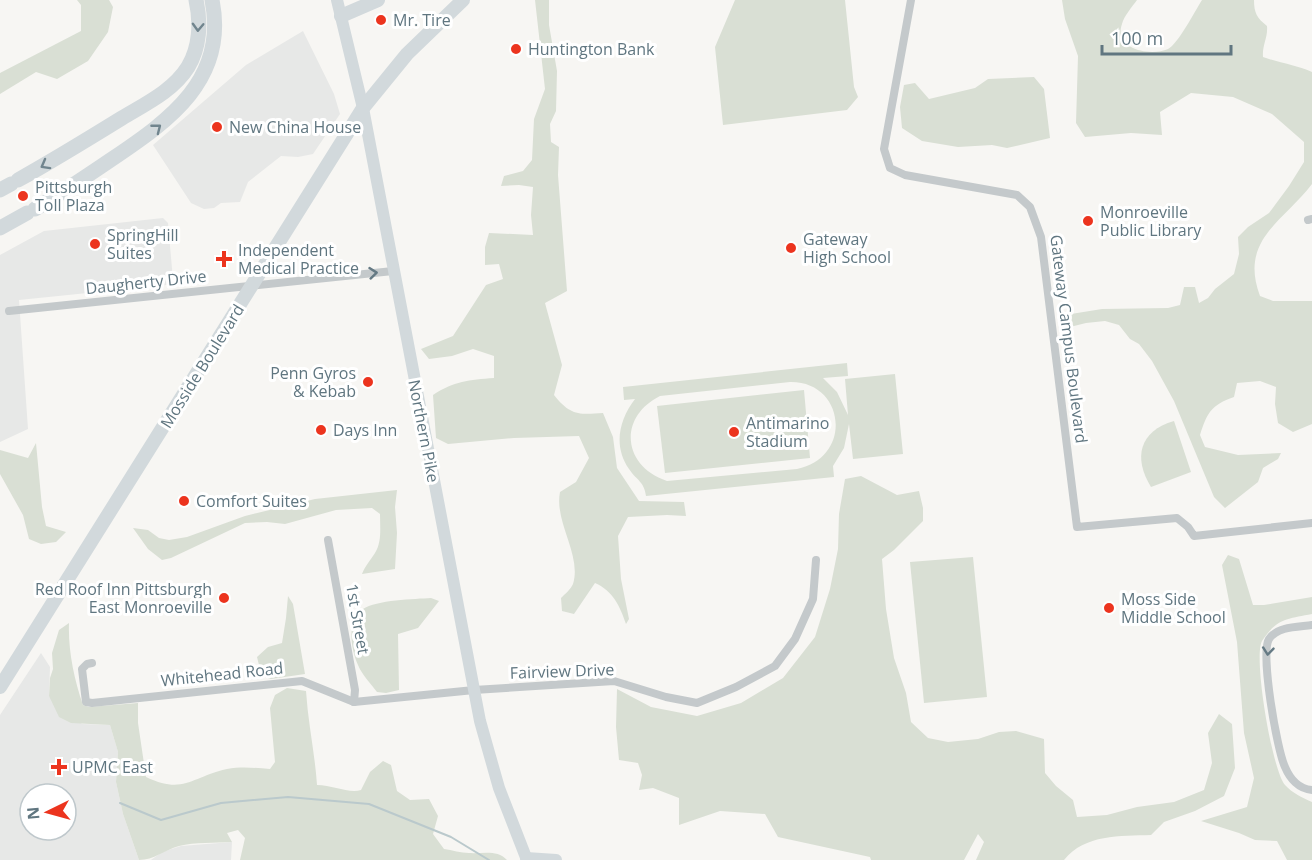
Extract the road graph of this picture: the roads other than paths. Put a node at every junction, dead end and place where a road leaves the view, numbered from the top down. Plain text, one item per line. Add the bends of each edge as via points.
1 (196, 0) edge
2 (212, 0) edge
3 (337, 0) edge
4 (378, 0) edge
5 (463, 0) edge
6 (911, 0) edge
7 (341, 16) junction
8 (363, 108) junction
9 (10, 184) edge
10 (0, 228) edge
11 (393, 271) junction
12 (252, 285) junction
13 (9, 311) dead end
14 (1312, 522) edge
15 (328, 540) dead end
16 (816, 560) dead end
17 (1312, 625) edge
18 (92, 663) dead end
19 (2, 677) edge
20 (474, 690) junction
21 (354, 702) junction
22 (1312, 790) edge
23 (527, 859) edge
24 (556, 860) edge

1 -> 9 highway via 197,44 177,81
10 -> 2 highway via 62,194 143,138 185,102 210,58 215,26
3 - 7 main road, Northern Pike
4 - 7 main road
5 - 8 main road, Mosside Boulevard via 407,54
6 - 14 street, Gateway Campus Boulevard via 885,153 890,168 905,176 1017,195 1030,207 1041,237 1077,527 1177,518 1194,536
7 - 8 main road, Northern Pike
8 - 11 main road, Northern Pike
8 - 12 main road, Mosside Boulevard
12 -> 11 street, Daugherty Drive
11 - 20 main road, Northern Pike
12 - 13 street, Daugherty Drive
12 - 19 main road, Mosside Boulevard
15 - 21 street, 1st Street via 356,690
16 - 20 street, Fairview Drive via 813,599 795,639 775,666 697,703 614,681
17 -> 22 street via 1285,628 1269,639 1266,646 1276,736 1285,768 1298,785
18 - 21 street, Whitehead Road via 82,669 86,702 92,703 302,681
20 - 21 street, Whitehead Road
20 - 23 main road, Northern Pike via 499,788
23 - 24 main road

